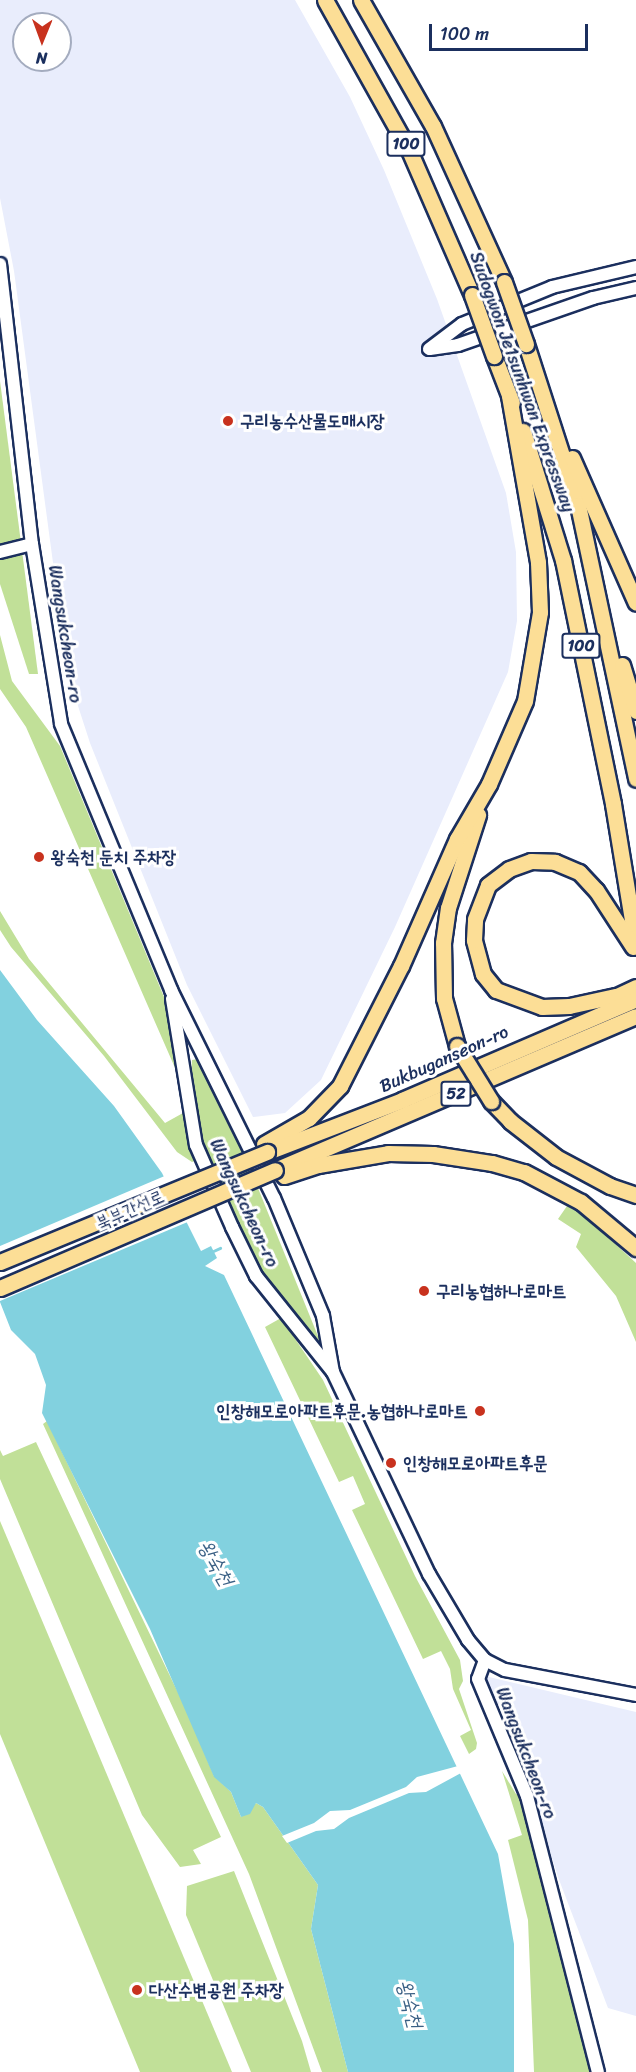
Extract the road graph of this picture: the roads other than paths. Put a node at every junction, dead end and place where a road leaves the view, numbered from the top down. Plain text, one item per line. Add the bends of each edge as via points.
1 (325, 0) edge
2 (361, 0) edge
3 (0, 264) edge
4 (636, 267) edge
5 (636, 288) edge
6 (543, 389) junction
7 (509, 395) junction
8 (26, 546) junction
9 (0, 552) edge
10 (594, 574) junction
11 (636, 603) edge
12 (636, 711) edge
13 (636, 779) edge
14 (489, 784) junction
15 (636, 945) edge
16 (636, 951) edge
17 (636, 987) edge
18 (171, 990) junction
19 (615, 996) junction
20 (636, 999) edge
21 (636, 1018) edge
22 (531, 1042) junction
23 (266, 1148) junction
24 (277, 1174) junction
25 (636, 1195) edge
26 (636, 1248) edge
27 (0, 1262) edge
28 (0, 1288) edge
29 (333, 1372) junction
30 (485, 1660) junction
31 (636, 1695) edge
32 (598, 2072) edge

1 - 7 highway, Sudogwon Je1sunhwan Expressway / 100, bridge via 409,150 472,295
2 - 6 highway, Sudogwon Je1sunhwan Expressway / 100, bridge via 433,126 504,282
3 - 8 street, Wangsukcheon-ro
4 - 5 street via 552,288 462,324 429,349 458,345 592,298
6 - 10 highway, Sudogwon Je1sunhwan Expressway / 100
6 - 11 highway
7 - 14 highway via 534,525 540,612 525,701
7 - 15 highway, Sudogwon Je1sunhwan Expressway / 100 via 547,500 563,560 613,804
8 - 9 street
8 - 18 street, Wangsukcheon-ro via 62,724
10 - 12 highway
10 - 13 highway, Sudogwon Je1sunhwan Expressway / 100
14 - 23 highway via 457,839 401,966 340,1086 309,1118
14 - 25 highway, bridge via 448,908 443,944 444,998 457,1046 491,1101 510,1121 563,1161
16 - 19 highway via 596,890 579,872 555,862 531,861 509,869 488,885 476,919 474,940 483,975 496,990 542,1007 569,1006
17 - 19 highway
18 - 29 street, Wangsukcheon-ro via 274,1198 323,1316
18 - 29 street, Wangsukcheon-ro via 196,1145 256,1276
19 - 22 highway
20 - 22 highway, Bukbuganseon-ro / 52
21 - 24 highway, Bukbuganseon-ro / 52
22 - 23 highway, Bukbuganseon-ro / 52 via 402,1100
23 - 27 highway, 52, bridge via 232,1167
24 - 26 highway via 388,1153 463,1157 525,1173 554,1186 581,1202
24 - 28 highway, 북부간선로, bridge via 231,1187
29 - 30 street, Wangsukcheon-ro via 429,1574 468,1640
30 - 31 street via 505,1670
30 - 32 street, Wangsukcheon-ro via 478,1678 528,1796

